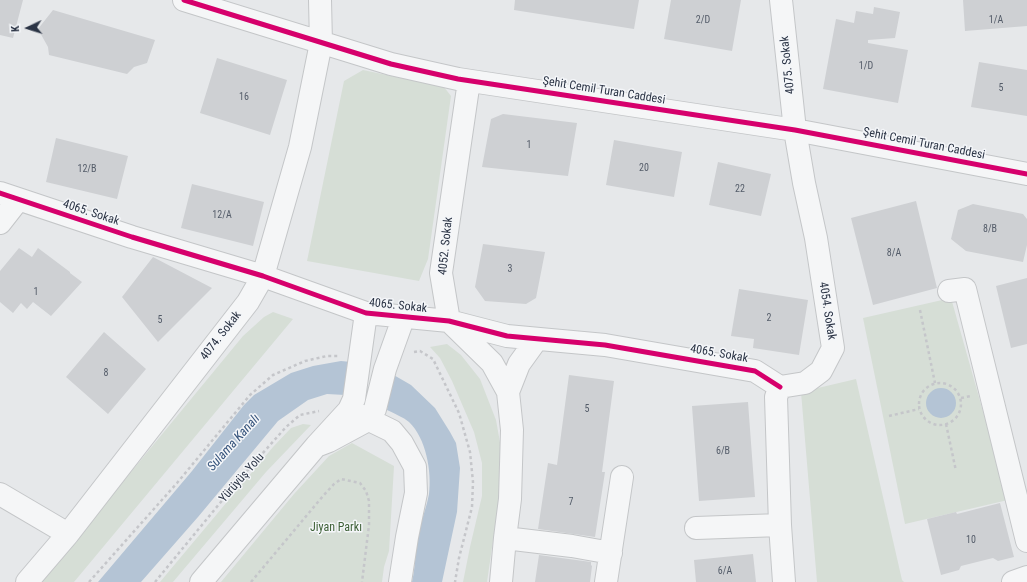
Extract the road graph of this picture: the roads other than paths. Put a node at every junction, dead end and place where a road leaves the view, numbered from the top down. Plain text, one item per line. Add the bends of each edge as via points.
1 (184, 0) edge
2 (320, 0) edge
3 (781, 0) edge
4 (321, 43) junction
5 (470, 81) junction
6 (795, 130) junction
7 (1027, 174) edge
8 (9, 196) edge
9 (0, 223) edge
10 (263, 276) junction
11 (949, 291) dead end
12 (366, 313) junction
13 (404, 316) junction
14 (449, 321) junction
15 (537, 339) junction
16 (780, 387) junction
17 (508, 392) junction
18 (362, 407) junction
19 (622, 477) dead end
20 (0, 494) edge
21 (780, 525) junction
22 (696, 528) dead end
23 (68, 534) junction
24 (504, 538) junction
25 (1027, 541) edge
26 (611, 553) junction
27 (1027, 578) edge
28 (27, 582) edge
29 (201, 582) edge
30 (400, 582) edge
31 (501, 582) edge
32 (606, 582) edge
33 (784, 582) edge
34 (1013, 582) edge

1 - 4 street, Şehit Cemil Turan Caddesi
2 - 4 street, 4074. Sokak
3 - 6 street, 4075. Sokak
4 - 5 street, Şehit Cemil Turan Caddesi via 391,64
4 - 10 street, 4074. Sokak via 300,147
5 - 6 street, Şehit Cemil Turan Caddesi
5 - 14 street, 4052. Sokak via 441,273
6 - 7 street, Şehit Cemil Turan Caddesi
6 - 16 street, 4054. Sokak via 816,238 833,348 821,371 805,383
8 - 9 street
8 - 10 street, 4065. Sokak via 132,237
10 - 12 street, 4065. Sokak
10 - 23 street, 4074. Sokak via 248,302
11 - 25 street via 965,289
12 - 13 street, 4065. Sokak
12 - 18 street via 359,361
13 - 14 street, 4065. Sokak
13 - 18 street via 384,369
14 - 15 street, 4065. Sokak via 507,336
14 - 17 street via 492,363
15 - 16 street, 4065. Sokak via 605,345 755,371
15 - 17 street via 519,364
16 - 21 street via 776,397
17 - 24 street via 512,430 510,499
18 - 29 street via 329,441 316,446
18 - 30 street via 392,431 415,467 416,493
19 - 26 street
20 - 23 street
21 - 22 street
21 - 33 street
23 - 28 street, 4074. Sokak
24 - 26 street
24 - 31 street
26 - 32 street
27 - 34 street

